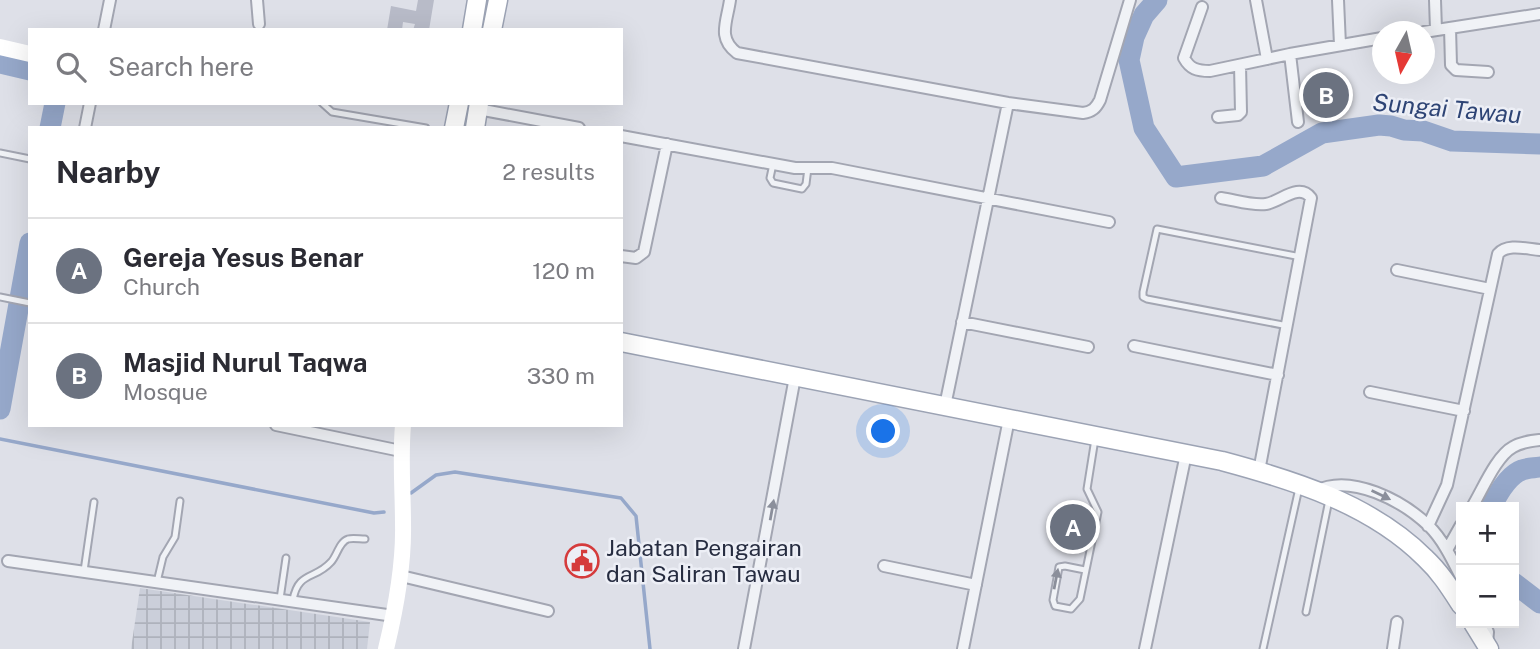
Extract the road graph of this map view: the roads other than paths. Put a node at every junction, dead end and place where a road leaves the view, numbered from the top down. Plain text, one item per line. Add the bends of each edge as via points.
1 (110, 0) edge
2 (257, 0) edge
3 (477, 0) edge
4 (498, 0) edge
5 (730, 0) edge
6 (1130, 0) edge
7 (1256, 0) edge
8 (1338, 0) edge
9 (1435, 0) edge
10 (1202, 6) dead end
11 (1540, 14) edge
12 (1432, 21) edge
13 (259, 24) dead end
14 (104, 28) edge
15 (472, 28) edge
16 (492, 28) edge
17 (1450, 28) junction
18 (1435, 30) edge
19 (1372, 40) edge
20 (1340, 45) junction
21 (0, 47) edge
22 (28, 54) edge
23 (1290, 54) junction
24 (1267, 58) junction
25 (1240, 65) junction
26 (1488, 72) dead end
27 (1008, 103) junction
28 (90, 105) edge
29 (323, 105) edge
30 (459, 105) edge
31 (479, 106) edge
32 (1218, 117) dead end
33 (1298, 122) dead end
34 (85, 126) edge
35 (414, 126) edge
36 (454, 126) edge
37 (475, 126) edge
38 (561, 126) edge
39 (623, 136) edge
40 (667, 144) junction
41 (0, 153) edge
42 (28, 159) edge
43 (773, 164) junction
44 (808, 168) junction
45 (988, 198) junction
46 (1221, 198) dead end
47 (1109, 222) dead end
48 (1540, 250) edge
49 (623, 256) edge
50 (1301, 257) junction
51 (1397, 270) dead end
52 (1490, 289) junction
53 (1, 297) edge
54 (28, 303) edge
55 (962, 321) junction
56 (1288, 326) junction
57 (623, 342) edge
58 (1133, 346) dead end
59 (1088, 347) dead end
60 (1278, 375) junction
61 (794, 377) junction
62 (1370, 392) dead end
63 (945, 406) junction
64 (1464, 411) junction
65 (1009, 419) junction
66 (286, 427) edge
67 (403, 427) edge
68 (1095, 436) junction
69 (1540, 440) edge
70 (401, 451) junction
71 (1186, 454) junction
72 (1259, 471) junction
73 (1315, 491) junction
74 (180, 501) dead end
75 (94, 502) dead end
76 (1475, 502) edge
77 (1428, 526) junction
78 (1456, 534) edge
79 (365, 539) dead end
80 (1447, 550) junction
81 (286, 558) dead end
82 (8, 561) dead end
83 (884, 566) dead end
84 (1456, 567) edge
85 (1085, 570) junction
86 (85, 571) junction
87 (401, 576) junction
88 (157, 582) junction
89 (976, 585) junction
90 (1456, 597) edge
91 (280, 598) junction
92 (293, 600) junction
93 (548, 611) dead end
94 (1306, 612) dead end
95 (394, 616) junction
96 (1397, 622) dead end
97 (1476, 628) edge
98 (1486, 628) edge
99 (1488, 647) edge
100 (386, 649) edge
101 (744, 649) edge
102 (963, 649) edge
103 (1145, 649) edge
104 (1263, 649) edge
105 (1393, 649) edge

1 - 14 street
2 - 13 street
3 - 15 main road
4 - 16 main road
5 - 27 street via 724,34 727,46 737,53
6 - 27 street via 1096,107 1083,113
7 - 24 street
8 - 20 street
9 - 12 street
10 - 25 street via 1185,50 1188,65 1210,71
11 - 17 street
17 - 18 street
17 - 26 street via 1451,65 1456,70
19 - 20 street
20 - 23 street
21 - 22 street
23 - 24 street
23 - 33 street
24 - 25 street
25 - 32 street via 1241,112
27 - 45 street
28 - 34 street
29 - 35 lane via 332,112
30 - 36 main road
31 - 37 main road
31 - 38 street
39 - 40 street
40 - 43 street
40 - 49 street via 644,251 636,258
41 - 42 lane
43 - 44 street
43 - 44 lane via 774,183 802,189
44 - 45 street via 832,168
45 - 47 street
45 - 55 street
46 - 50 street via 1266,204 1296,191 1308,193 1311,205
48 - 52 street via 1502,250
50 - 56 street
50 - 56 lane via 1157,229 1143,292 1147,299
51 - 52 street
52 - 64 street
53 - 54 lane
55 - 59 street
55 - 63 street
56 - 60 street
57 - 61 main road
58 - 60 street
60 - 72 street
61 - 63 main road
101 -> 61 street
62 - 64 street
63 - 65 main road
64 - 77 street via 1447,485
65 - 68 main road
65 - 89 street
66 - 70 street
67 - 70 street
68 - 71 main road
68 - 85 lane via 1087,489 1098,512
69 - 76 street via 1511,447
70 - 87 street
71 - 72 main road
71 - 103 street
72 - 73 main road
73 -> 77 street via 1330,485 1367,489 1398,503
73 - 90 main road via 1371,517 1408,542
73 - 94 lane
73 - 104 lane
74 - 88 lane via 175,537 163,557
75 - 86 lane
77 - 80 street
78 - 80 street
79 - 92 lane via 343,542 327,566 303,578
80 - 84 street
81 - 91 lane
82 - 86 street
83 - 89 street
85 -> 85 lane via 1078,603 1069,610 1055,607 1059,567
86 - 88 street
87 - 93 street
87 - 95 street
88 - 91 street
89 - 102 street
91 - 92 street
92 - 95 street
95 - 100 street
96 - 105 street
97 - 99 main road
98 - 99 street

